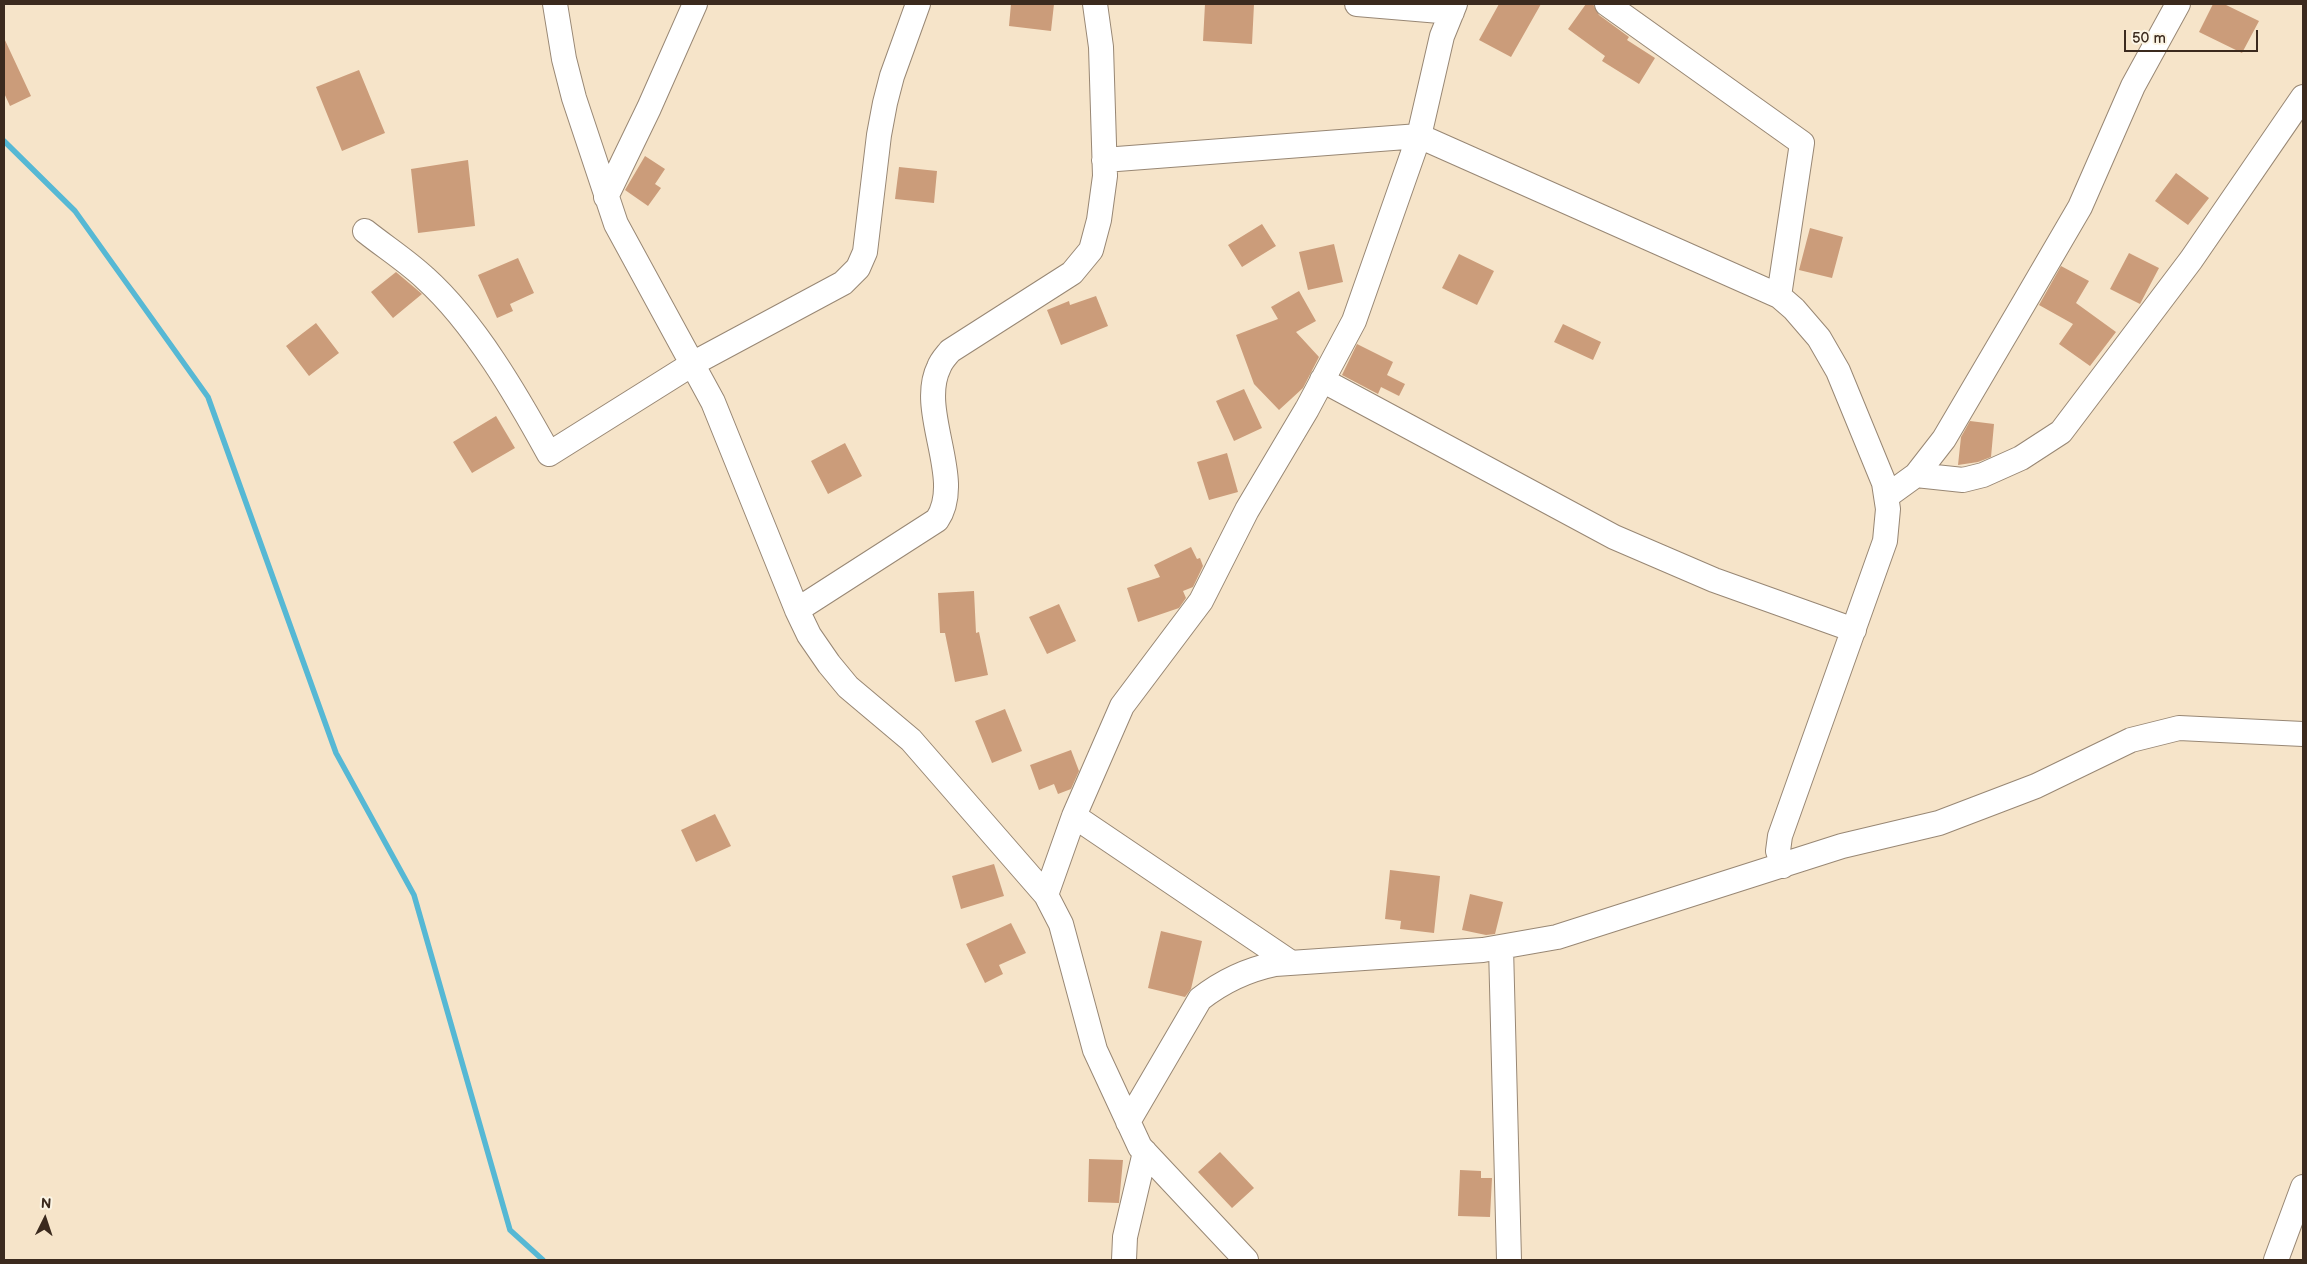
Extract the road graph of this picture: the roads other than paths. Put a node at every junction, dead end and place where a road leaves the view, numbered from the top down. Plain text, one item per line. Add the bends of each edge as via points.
1 (555, 4) edge
2 (695, 4) edge
3 (918, 4) edge
4 (1095, 4) edge
5 (1357, 4) edge
6 (1607, 4) edge
7 (2178, 4) edge
8 (1453, 8) edge
9 (2303, 97) edge
10 (1419, 136) junction
11 (1104, 160) junction
12 (606, 196) junction
13 (365, 231) dead end
14 (1779, 296) junction
15 (694, 363) junction
16 (1322, 380) junction
17 (1916, 475) junction
18 (1887, 496) junction
19 (797, 610) junction
20 (1854, 630) junction
21 (2303, 734) edge
22 (1074, 816) junction
23 (1783, 866) junction
24 (1046, 895) junction
25 (1501, 947) junction
26 (1290, 962) junction
27 (1128, 1122) junction
28 (1145, 1152) junction
29 (2303, 1187) edge
30 (1124, 1260) edge
31 (1246, 1260) edge
32 (1509, 1260) edge
33 (2276, 1260) edge

1 - 12 street via 574,98
2 - 12 street
3 - 15 street via 885,103 866,243 858,268 843,283
4 - 11 street via 1101,47
5 - 8 street
6 - 14 street via 1802,143
7 - 17 street via 2133,86 2080,207 1944,438
8 - 10 street via 1442,36
9 - 17 street via 2191,260 2062,432 2021,458 1983,475 1963,480
10 - 11 street
10 - 14 street
10 - 16 street via 1354,320
11 - 19 street via 1099,220 1091,250 1072,273 950,351 938,367 933,392 945,482 945,508 937,520
12 - 15 street via 616,224
13 - 15 street via 425,278 450,304 504,379 549,454
14 - 18 street via 1808,323 1829,354
15 - 19 street via 733,450
16 - 20 street via 1614,537 1714,580
16 - 22 street via 1247,510 1202,601 1122,706
17 - 18 street
18 - 20 street via 1885,541
19 - 24 street via 829,664 848,687 911,740
20 - 23 street via 1780,836 1778,851
21 - 23 street via 2179,728 2147,734 2036,786 1938,823 1842,846
22 - 24 street
22 - 26 street
23 - 25 street via 1557,937
24 - 27 street via 1061,924 1095,1050
25 - 26 street
25 - 32 street
26 - 27 street via 1244,972 1200,1000
27 - 28 street
28 - 30 street via 1125,1237
28 - 31 street
29 - 33 street

